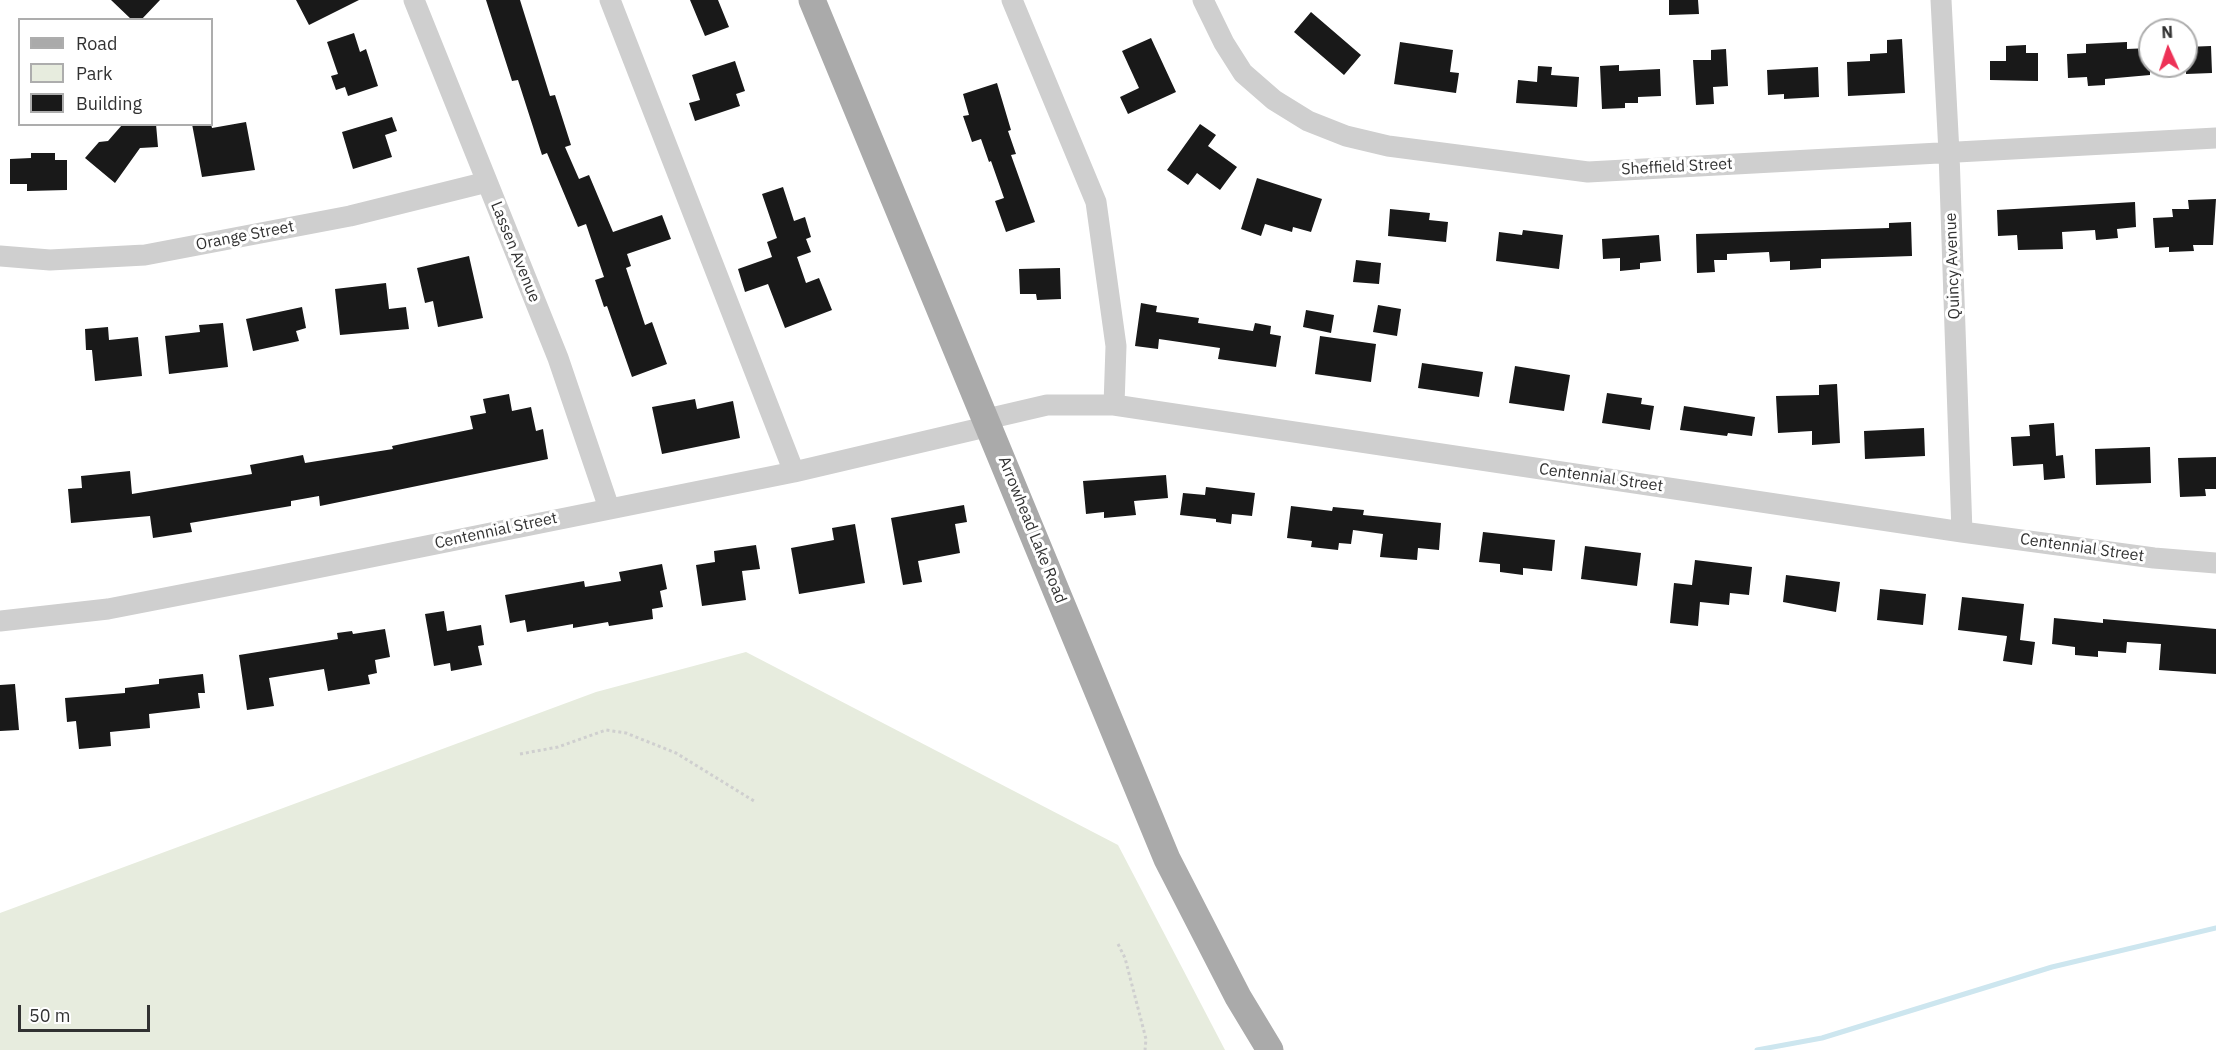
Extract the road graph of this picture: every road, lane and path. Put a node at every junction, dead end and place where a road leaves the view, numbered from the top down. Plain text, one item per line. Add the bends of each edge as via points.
1 (414, 0) edge
2 (610, 0) edge
3 (812, 0) edge
4 (1012, 0) edge
5 (1203, 0) edge
6 (1941, 0) edge
7 (2216, 138) edge
8 (1949, 153) junction
9 (487, 183) junction
10 (0, 256) edge
11 (1114, 405) junction
12 (989, 422) junction
13 (794, 472) junction
14 (609, 508) junction
15 (1962, 532) junction
16 (2216, 563) edge
17 (0, 621) edge
18 (520, 754) dead end
19 (753, 801) dead end
20 (1118, 944) dead end
21 (1144, 1050) edge
22 (1270, 1050) edge

1 - 9 street, Lassen Avenue
2 - 13 street
3 - 12 main road, Arrowhead Lake Road
4 - 11 street via 1096,202 1116,346
5 - 8 street, Sheffield Street via 1243,73 1274,100 1318,125 1388,146 1588,172
6 - 8 street, Quincy Avenue
7 - 8 street, Sheffield Street
8 - 15 street, Quincy Avenue
9 - 10 street, Orange Street via 350,216 145,255 50,260
9 - 14 street, Lassen Avenue via 558,358
11 - 12 street, Centennial Street via 1047,405
11 - 15 street, Centennial Street
12 - 13 street, Centennial Street
12 - 22 main road, Arrowhead Lake Road via 1167,859 1238,997
13 - 14 street, Centennial Street
14 - 17 street, Centennial Street via 120,607
15 - 16 street, Centennial Street
18 - 19 path via 558,747 606,730 626,733 676,753
20 - 21 path via 1146,1039

